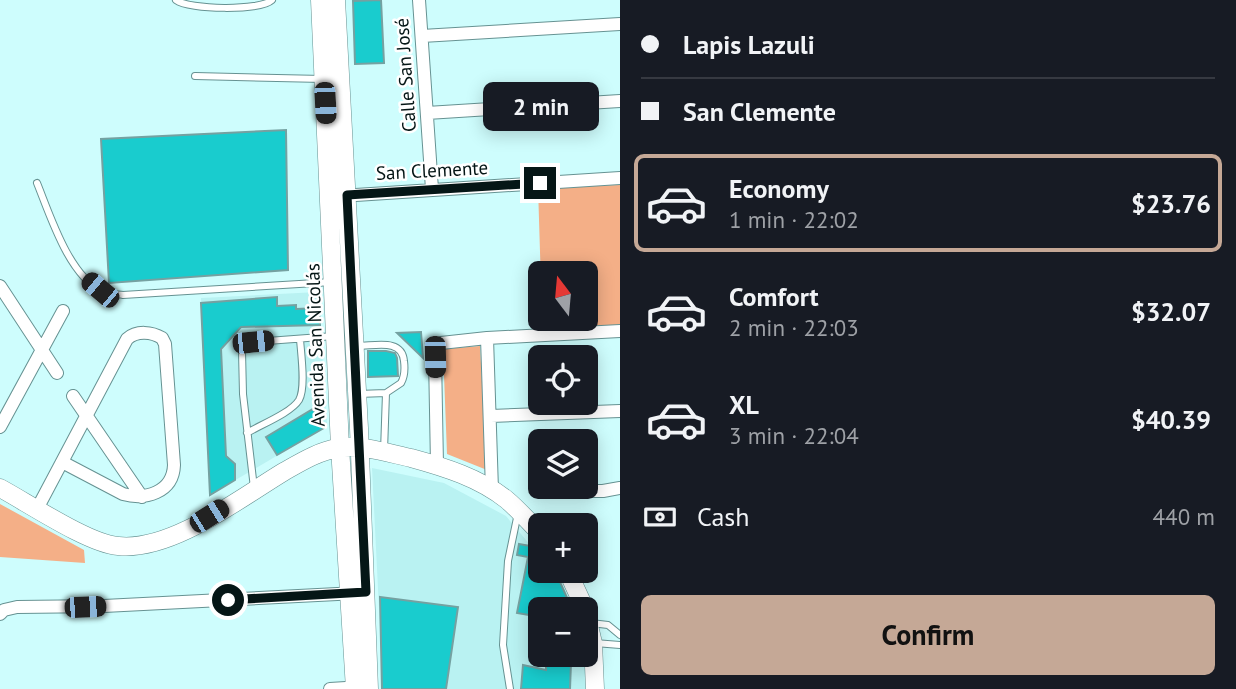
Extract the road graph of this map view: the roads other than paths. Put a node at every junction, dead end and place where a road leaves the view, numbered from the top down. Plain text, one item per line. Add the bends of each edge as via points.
1 (176, 0) edge
2 (272, 0) edge
3 (419, 0) edge
4 (327, 1) edge
5 (620, 24) edge
6 (422, 36) junction
7 (195, 76) dead end
8 (332, 79) junction
9 (620, 101) edge
10 (427, 113) junction
11 (620, 178) edge
12 (37, 183) dead end
13 (432, 189) junction
14 (338, 196) junction
15 (343, 282) junction
16 (0, 286) edge
17 (63, 311) dead end
18 (620, 331) edge
19 (487, 338) junction
20 (300, 339) junction
21 (348, 339) junction
22 (42, 349) junction
23 (57, 373) dead end
24 (386, 393) junction
25 (338, 394) junction
26 (357, 394) junction
27 (73, 396) dead end
28 (620, 411) edge
29 (491, 416) junction
30 (87, 419) junction
31 (0, 426) edge
32 (247, 433) junction
33 (340, 447) junction
34 (360, 448) junction
35 (384, 452) junction
36 (64, 463) junction
37 (437, 465) junction
38 (0, 488) edge
39 (620, 488) edge
40 (254, 489) junction
41 (492, 490) junction
42 (598, 491) edge
43 (142, 497) junction
44 (37, 509) junction
45 (518, 511) junction
46 (528, 521) edge
47 (358, 593) junction
48 (2, 612) edge
49 (598, 620) edge
50 (620, 635) edge
51 (598, 643) edge
52 (620, 645) edge
53 (594, 667) edge
54 (362, 688) edge
55 (330, 689) edge
56 (510, 689) edge
57 (595, 689) edge

1 - 2 lane via 192,7 261,6
3 - 6 street, Calle San José
4 - 8 street, Avenida San Nicolás
5 - 6 street
6 - 10 street, Calle San José
7 - 8 lane
8 - 14 street, Avenida San Nicolás
9 - 10 street
10 - 13 street, Calle San José
11 - 13 street, San Clemente
12 - 15 lane via 75,265 100,290 123,295
13 - 14 street, San Clemente
14 - 15 street, Avenida San Nicolás
15 - 21 street, Avenida San Nicolás
16 - 22 street
17 - 22 street
18 - 19 street
19 - 29 street
19 - 37 street via 446,341 435,351
20 - 21 lane
20 - 32 lane via 300,398
20 - 32 lane via 253,342 242,351
21 - 24 lane via 401,350 404,379
21 - 25 street, Avenida San Nicolás
21 - 26 street, Avenida San Nicolás
22 - 23 street
22 - 31 street
24 - 26 lane
24 - 35 lane
25 - 26 lane
25 - 33 street, Avenida San Nicolás
26 - 34 street, Avenida San Nicolás
27 - 30 street
28 - 29 street
29 - 41 street
30 - 36 street
30 - 43 street
30 - 43 street via 127,339 141,333 162,338 174,472 158,492
32 - 40 lane
33 - 34 street
33 - 40 street
33 - 47 street, Avenida San Nicolás
34 - 35 street
34 - 47 street, Avenida San Nicolás
35 - 37 street
36 - 43 street via 123,494
36 - 44 street
37 - 41 street
38 - 44 street
39 - 42 street
40 - 44 street via 187,530 133,547 104,543
41 - 45 street
45 - 46 street
45 - 56 lane via 508,561 503,645
47 - 48 street via 17,607
47 - 54 street, Avenida San Nicolás
49 - 50 lane
51 - 52 lane
53 - 57 street
54 - 55 street

